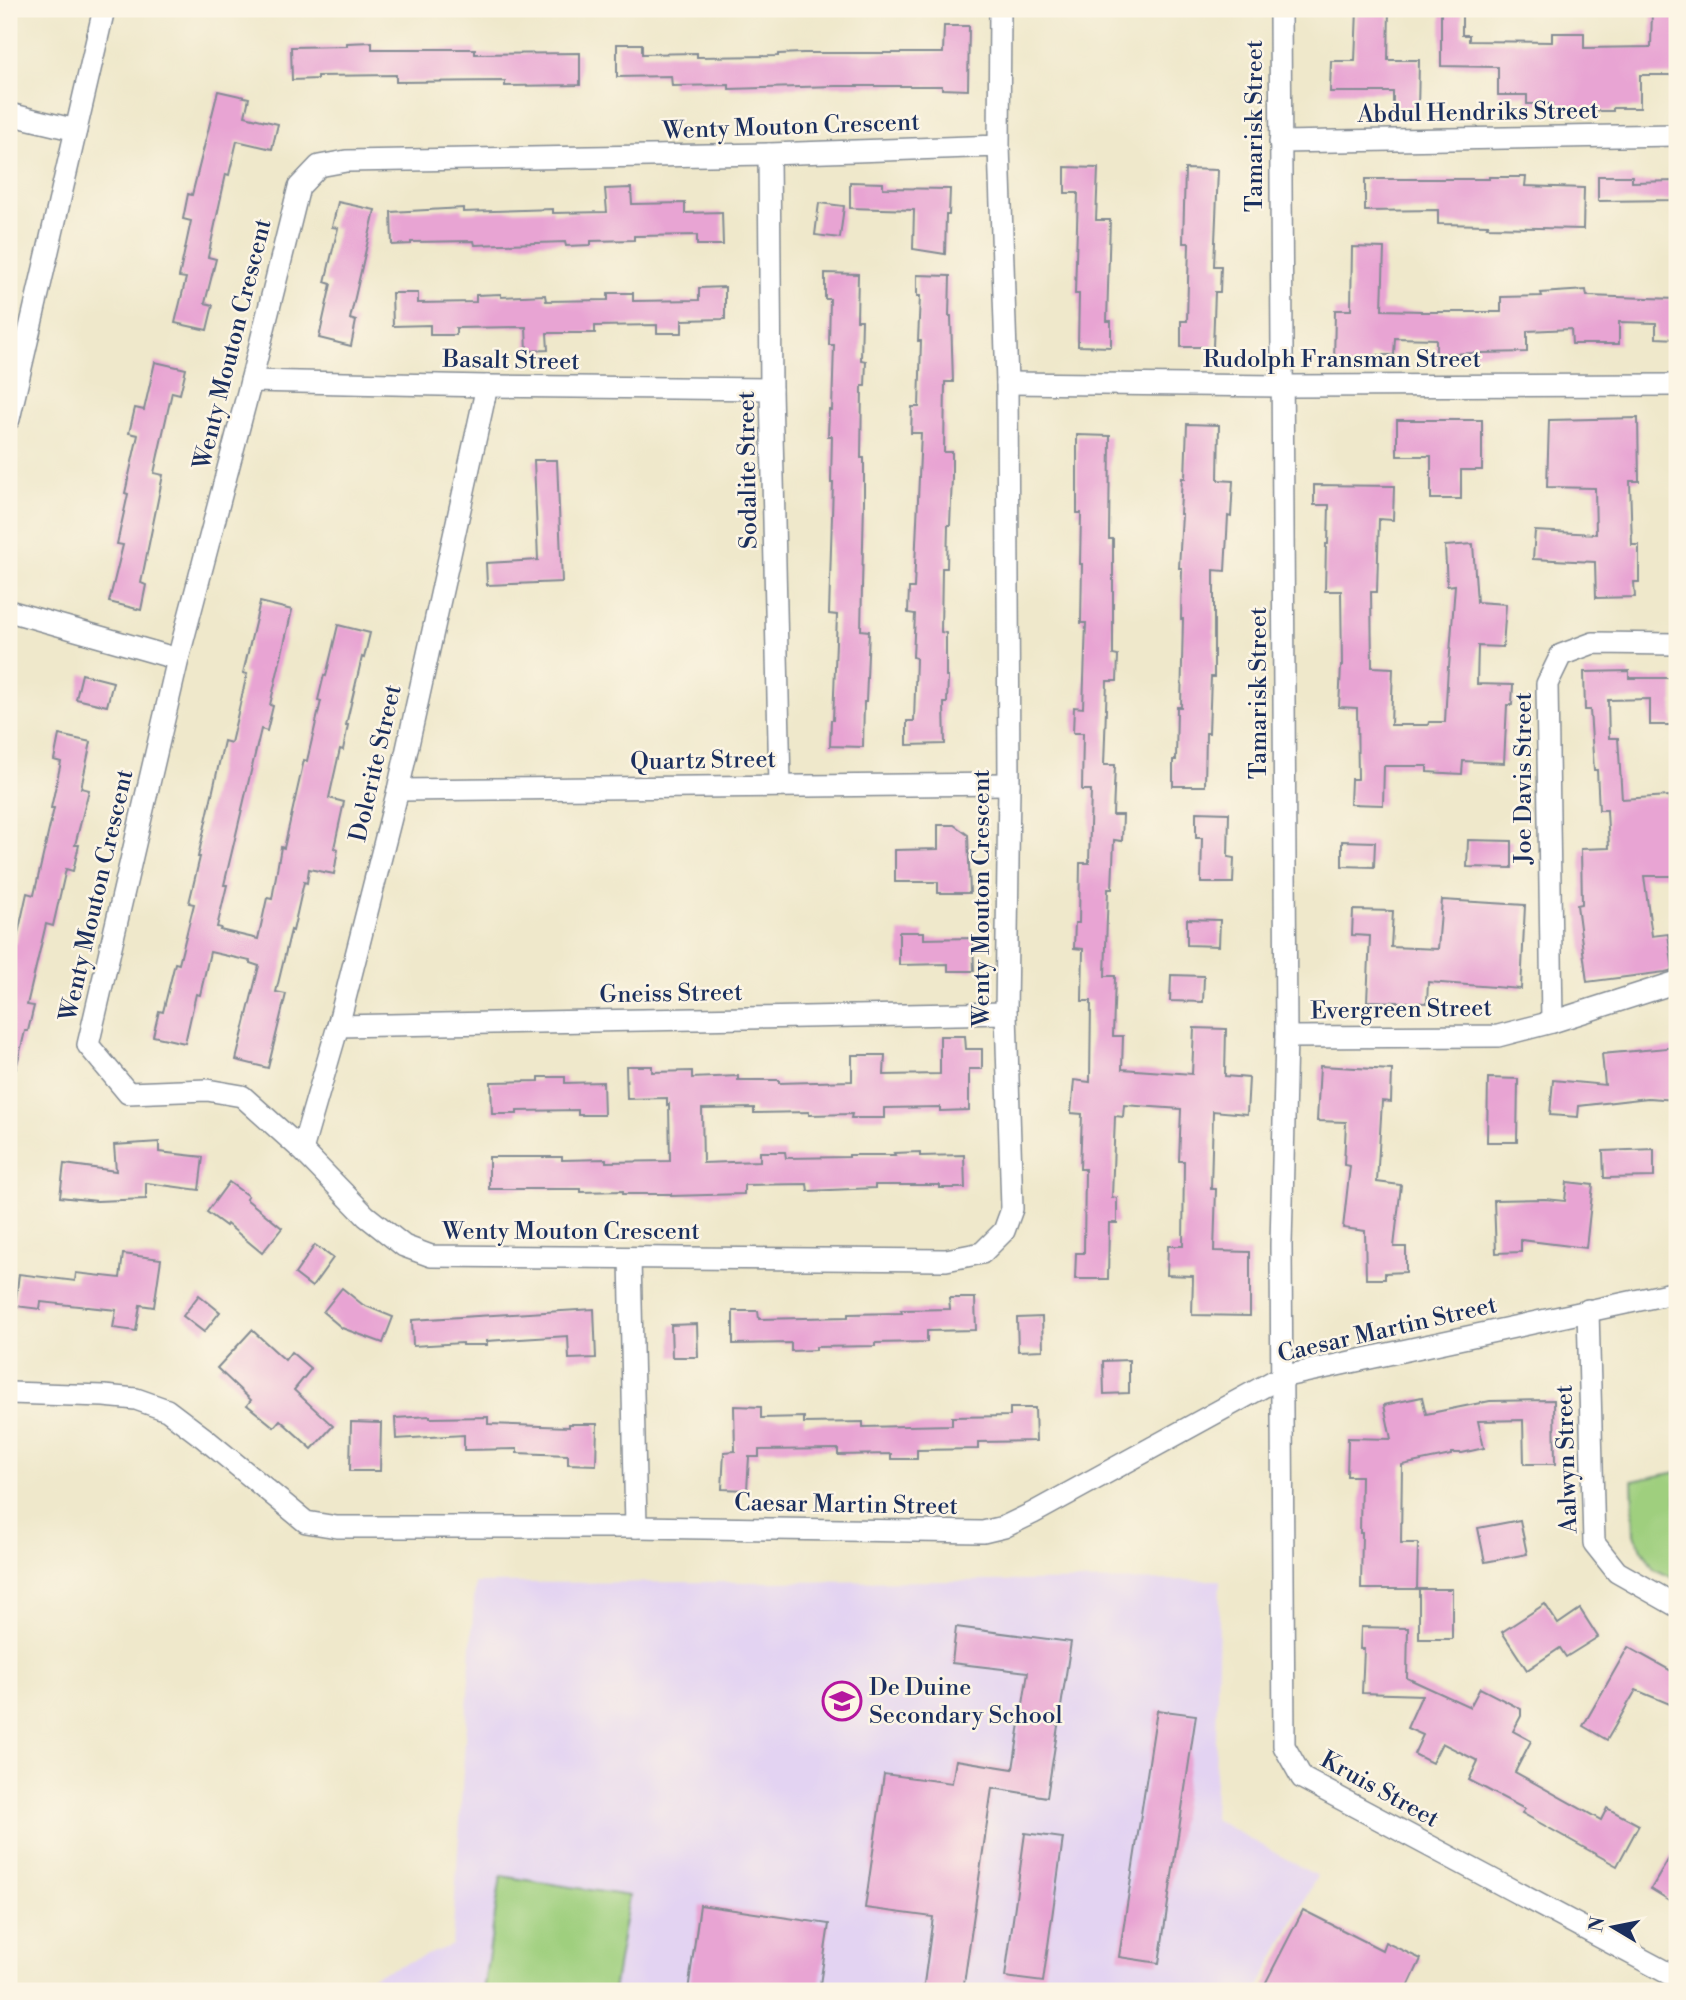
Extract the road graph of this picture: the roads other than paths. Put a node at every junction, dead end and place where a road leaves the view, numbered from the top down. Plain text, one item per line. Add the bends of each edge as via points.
1 (104, 9) edge
2 (1000, 9) edge
3 (1280, 9) edge
4 (9, 114) edge
5 (76, 130) junction
6 (1677, 135) edge
7 (1280, 142) junction
8 (999, 146) junction
9 (769, 154) junction
10 (251, 381) junction
11 (1007, 383) junction
12 (1677, 385) edge
13 (487, 386) junction
14 (1283, 386) junction
15 (771, 389) junction
16 (9, 419) edge
17 (9, 611) edge
18 (1677, 643) edge
19 (178, 659) junction
20 (1009, 784) junction
21 (780, 785) junction
22 (398, 790) junction
23 (1677, 982) edge
24 (1006, 1013) junction
25 (1552, 1022) junction
26 (338, 1026) junction
27 (1286, 1037) junction
28 (302, 1150) junction
29 (630, 1258) junction
30 (1677, 1292) edge
31 (1588, 1310) junction
32 (1281, 1377) junction
33 (9, 1393) edge
34 (636, 1527) junction
35 (1677, 1606) edge
36 (1677, 1978) edge

1 - 5 street
2 - 8 street, Wenty Mouton Crescent
3 - 7 street, Tamarisk Street
4 - 5 street
5 - 16 street
6 - 7 street, Abdul Hendriks Street
7 - 14 street, Tamarisk Street
8 - 9 street, Wenty Mouton Crescent
8 - 11 street, Wenty Mouton Crescent
9 - 10 street, Wenty Mouton Crescent via 346,161 319,166 299,187
9 - 15 street, Sodalite Street
10 - 13 street, Basalt Street
10 - 19 street, Wenty Mouton Crescent
11 - 14 street, Rudolph Fransman Street
11 - 20 street, Wenty Mouton Crescent
12 - 14 street, Rudolph Fransman Street
13 - 15 street, Basalt Street
13 - 22 street, Dolerite Street
14 - 27 street, Tamarisk Street
15 - 21 street, Sodalite Street
17 - 19 street
18 - 25 street, Joe Davis Street via 1593,643 1561,655 1547,684
19 - 28 street, Wenty Mouton Crescent via 88,1045 128,1093 207,1090 242,1096
20 - 21 street, Quartz Street
20 - 24 street, Wenty Mouton Crescent
21 - 22 street, Quartz Street
22 - 26 street, Dolerite Street
23 - 25 street, Evergreen Street
24 - 26 street, Gneiss Street
24 - 29 street, Wenty Mouton Crescent via 1012,1209 1004,1231 982,1253 946,1260
25 - 27 street, Evergreen Street via 1498,1036
26 - 28 street, Dolerite Street
27 - 32 street, Tamarisk Street
28 - 29 street, Wenty Mouton Crescent via 366,1216 404,1245 431,1256
29 - 34 street
30 - 31 street, Caesar Martin Street
31 - 32 street, Caesar Martin Street
31 - 35 street, Aalwyn Street via 1594,1543 1617,1572
32 - 34 street, Caesar Martin Street via 1033,1513 983,1532
32 - 36 street, Kruis Street via 1283,1746 1302,1778
33 - 34 street, Caesar Martin Street via 136,1399 167,1410 306,1522 337,1527

